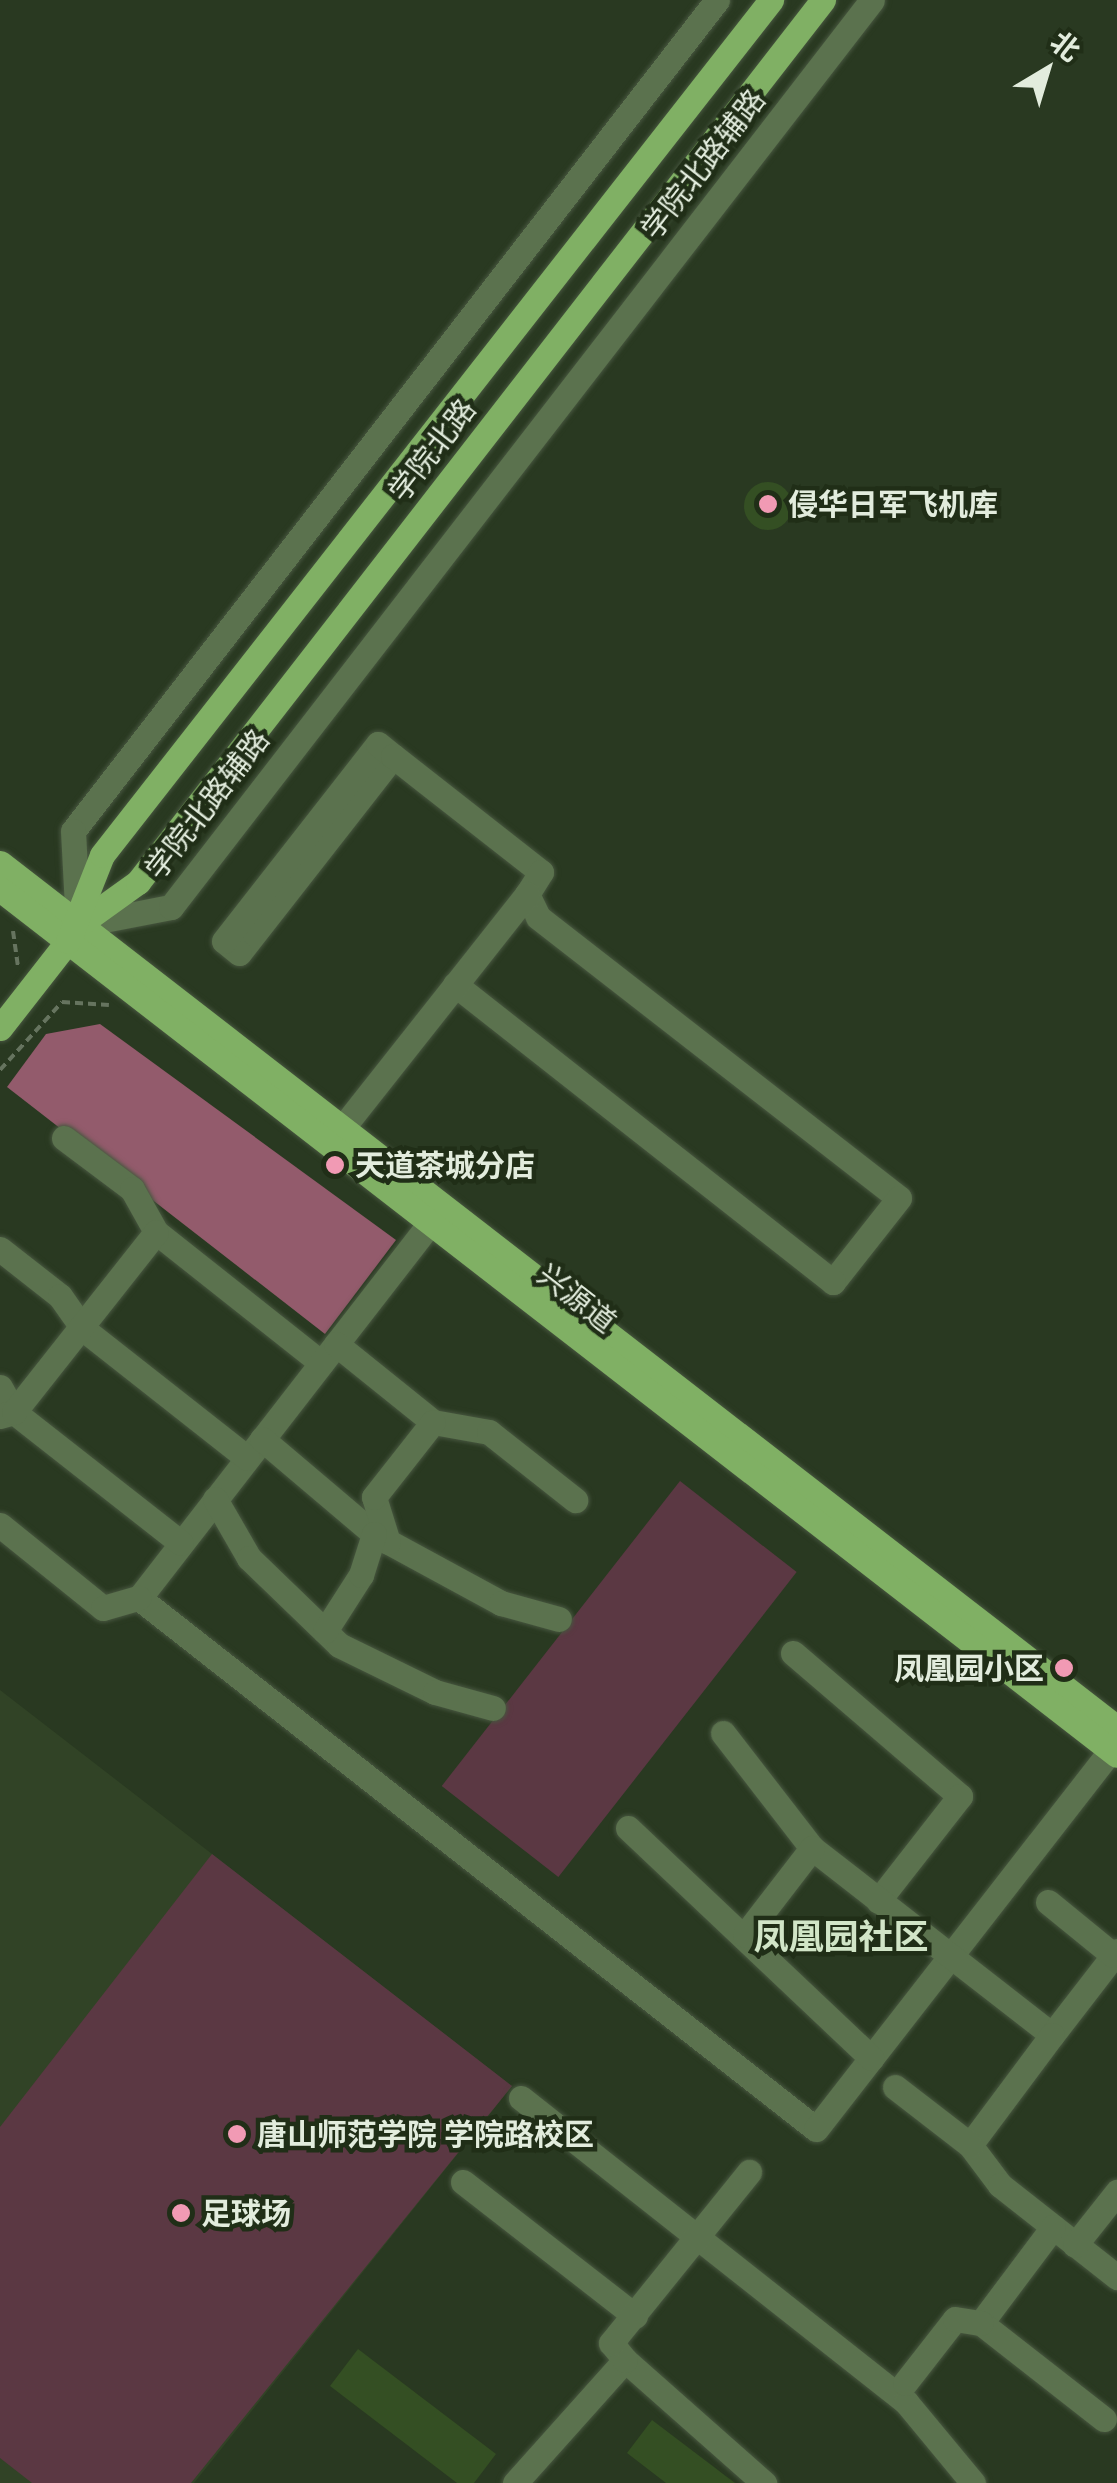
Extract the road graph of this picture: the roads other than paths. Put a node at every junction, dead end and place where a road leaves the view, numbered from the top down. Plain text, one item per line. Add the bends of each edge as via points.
1 (717, 0) edge
2 (772, 0) edge
3 (823, 0) edge
4 (872, 0) edge
5 (543, 224) junction
6 (577, 252) junction
7 (607, 277) junction
8 (638, 300) junction
9 (274, 567) junction
10 (305, 597) junction
11 (338, 624) junction
12 (368, 649) junction
13 (393, 756) junction
14 (0, 863) edge
15 (0, 889) edge
16 (527, 894) junction
17 (73, 933) junction
18 (455, 985) junction
19 (0, 1028) edge
20 (340, 1131) junction
21 (64, 1138) dead end
22 (435, 1217) junction
23 (156, 1232) junction
24 (0, 1249) edge
25 (82, 1328) junction
26 (329, 1354) junction
27 (0, 1388) edge
28 (7, 1414) edge
29 (434, 1422) junction
30 (255, 1449) junction
31 (215, 1499) junction
32 (575, 1500) dead end
33 (0, 1525) edge
34 (381, 1538) junction
35 (180, 1543) junction
36 (139, 1598) junction
37 (559, 1618) dead end
38 (325, 1631) junction
39 (793, 1653) dead end
40 (493, 1708) dead end
41 (722, 1733) dead end
42 (1115, 1743) edge
43 (628, 1828) dead end
44 (812, 1848) junction
45 (878, 1901) junction
46 (1048, 1902) dead end
47 (745, 1935) junction
48 (1115, 1953) edge
49 (948, 1956) junction
50 (1052, 2036) junction
51 (872, 2058) junction
52 (895, 2087) dead end
53 (520, 2098) dead end
54 (970, 2145) junction
55 (749, 2172) dead end
56 (463, 2182) dead end
57 (1117, 2192) edge
58 (1053, 2227) junction
59 (698, 2236) junction
60 (1075, 2245) junction
61 (1117, 2277) edge
62 (635, 2316) junction
63 (981, 2323) junction
64 (625, 2360) junction
65 (905, 2383) dead end
66 (1104, 2419) dead end
67 (515, 2483) edge
68 (764, 2483) edge
69 (973, 2483) edge

1 - 5 street
2 - 6 main road, 学院北路
3 - 7 main road, 学院北路
4 - 8 street, 学院北路辅路
5 - 6 street
5 - 9 street
6 - 7 main road
6 - 10 main road, 学院北路
7 - 8 street
7 - 11 main road, 学院北路
8 - 12 street, 学院北路辅路
9 - 10 street
9 - 17 street via 73,831
10 - 17 main road, 学院北路 via 102,855
11 - 12 street
11 - 17 main road, 学院北路 via 138,882
12 - 17 street, 学院北路辅路 via 171,907
13 - 13 street via 238,953 224,941 378,744
13 - 16 street via 542,872
14 - 17 main road, 兴源道
15 - 17 main road, 兴源道
16 - 18 street
16 - 18 street via 538,917 899,1198 833,1282
17 - 19 main road, 学院北路
17 - 20 main road, 兴源道
17 - 22 main road, 兴源道
18 - 20 street
20 - 22 main road, 兴源道
21 - 23 street via 132,1189
22 - 26 street
22 - 42 main road, 兴源道
23 - 25 street
23 - 26 street
24 - 25 street via 60,1296
25 - 28 street
25 - 30 street
26 - 29 street
26 - 30 street
27 - 28 street
28 - 35 street
29 - 32 street via 489,1432
29 - 34 street via 374,1497
30 - 31 street
30 - 34 street
31 - 35 street
31 - 38 street via 249,1558
33 - 36 street via 103,1608
34 - 37 street via 501,1603
34 - 38 street
35 - 36 street
36 - 51 street via 816,2129
38 - 40 street via 435,1692
39 - 45 street via 960,1796
41 - 44 street
42 - 49 street
43 - 47 street
44 - 45 street
44 - 47 street
45 - 49 street
46 - 48 street
47 - 51 street
48 - 50 street
49 - 50 street
49 - 51 street
50 - 54 street
52 - 54 street
53 - 59 street
54 - 58 street via 1000,2185
55 - 59 street
56 - 62 street
57 - 60 street
58 - 60 street
58 - 63 street
59 - 62 street
59 - 69 street via 906,2402
60 - 61 street
62 - 64 street via 612,2343
63 - 65 street via 956,2318
63 - 66 street
64 - 67 street
64 - 68 street

